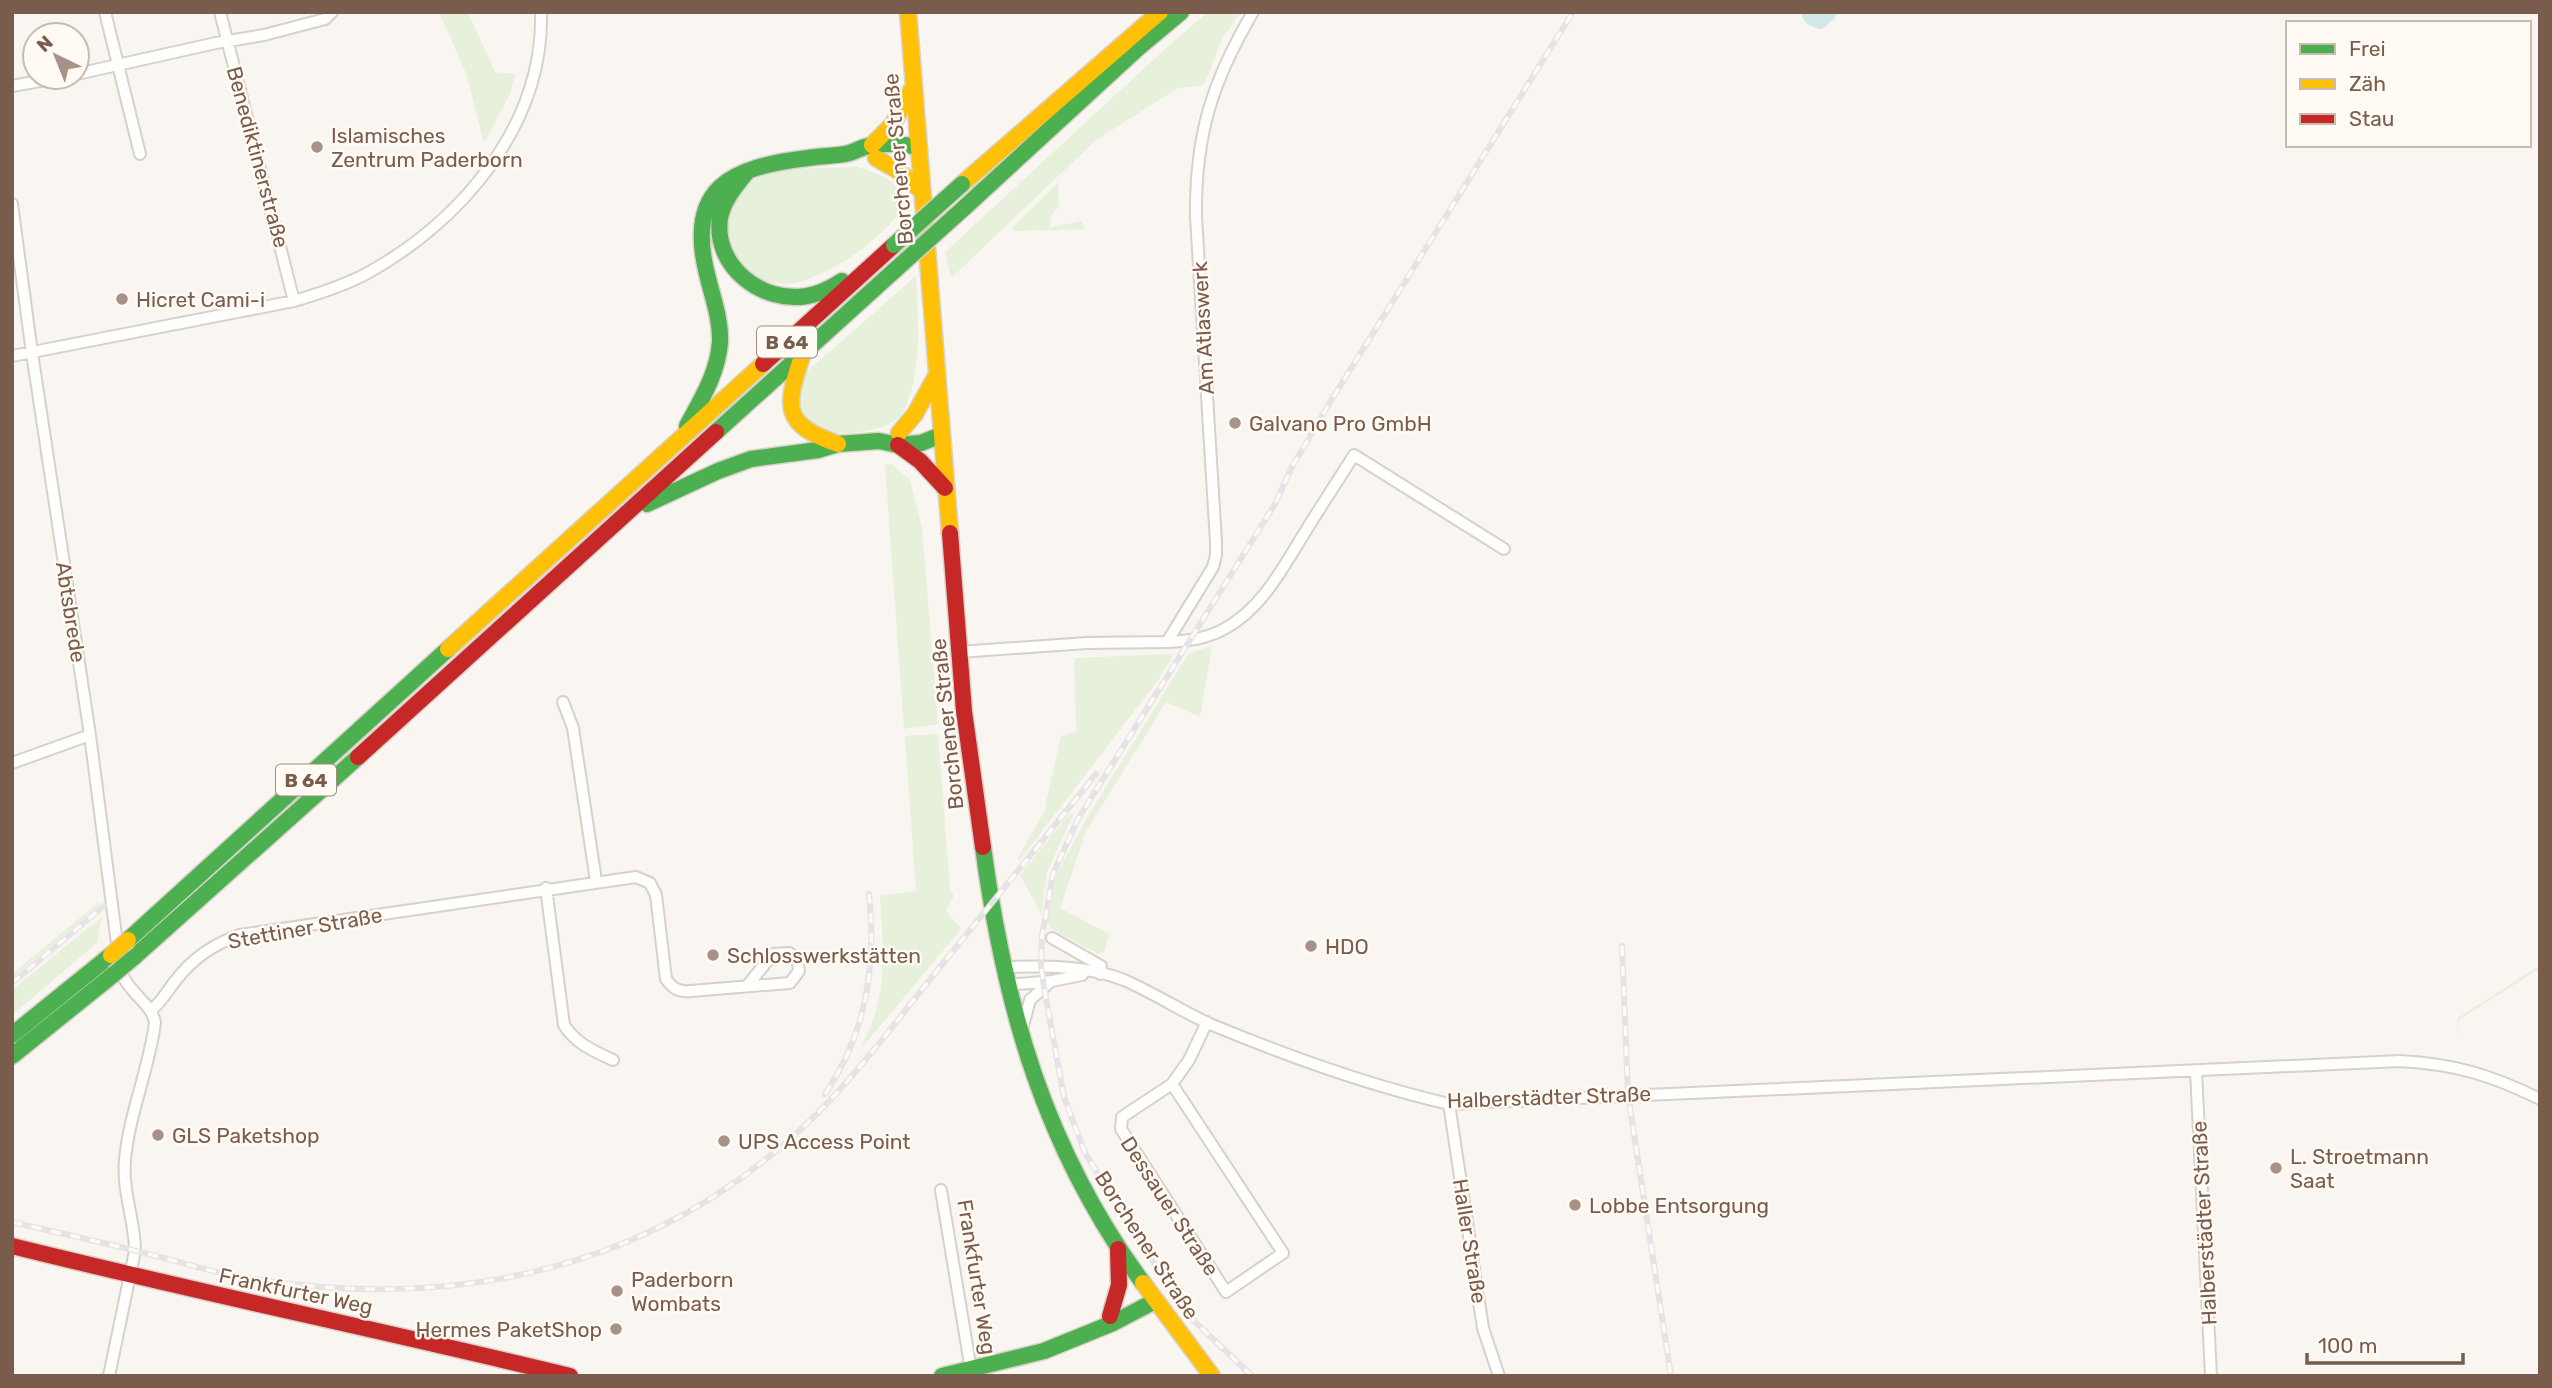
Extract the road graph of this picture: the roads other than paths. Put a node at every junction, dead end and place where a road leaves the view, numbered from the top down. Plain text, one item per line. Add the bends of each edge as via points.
1 (105, 12) edge
2 (220, 12) edge
3 (332, 12) edge
4 (541, 12) edge
5 (908, 12) edge
6 (1160, 12) edge
7 (1181, 12) edge
8 (1253, 12) edge
9 (228, 42) junction
10 (118, 66) junction
11 (91, 71) edge
12 (913, 87) junction
13 (918, 147) junction
14 (874, 152) junction
15 (140, 154) dead end
16 (750, 169) junction
17 (922, 191) junction
18 (12, 205) edge
19 (894, 245) junction
20 (294, 301) junction
21 (32, 353) junction
22 (802, 354) junction
23 (12, 356) edge
24 (936, 376) junction
25 (941, 435) junction
26 (899, 439) junction
27 (680, 440) junction
28 (838, 444) junction
29 (945, 488) junction
30 (624, 515) junction
31 (1504, 549) dead end
32 (1167, 642) junction
33 (959, 652) junction
34 (563, 702) dead end
35 (90, 735) junction
36 (12, 763) edge
37 (596, 881) junction
38 (547, 888) junction
39 (1052, 938) dead end
40 (1003, 967) junction
41 (1096, 973) junction
42 (1052, 981) junction
43 (1007, 985) junction
44 (747, 986) junction
45 (150, 1010) junction
46 (1208, 1022) junction
47 (12, 1035) edge
48 (1020, 1035) junction
49 (12, 1056) edge
50 (613, 1060) dead end
51 (2196, 1070) junction
52 (1979, 1081) junction
53 (1172, 1084) junction
54 (1980, 1094) dead end
55 (2540, 1099) edge
56 (1449, 1104) junction
57 (941, 1191) dead end
58 (12, 1246) edge
59 (1118, 1246) junction
60 (132, 1275) junction
61 (1152, 1296) junction
62 (1110, 1316) junction
63 (1092, 1331) junction
64 (971, 1370) junction
65 (109, 1376) edge
66 (570, 1376) edge
67 (942, 1376) edge
68 (1212, 1376) edge
69 (1499, 1376) edge
70 (2211, 1376) edge

1 - 10 street
2 - 9 street, Benediktinerstraße
3 - 9 street via 325,19
4 - 20 street via 542,30 526,103 506,144 480,178 404,251 364,275
5 - 12 main road, Borchener Straße
6 - 19 main road, B 64, bridge
7 - 22 main road, B 64, bridge
8 - 32 street, Am Atlaswerk via 1211,96 1197,166 1216,555
9 - 10 street
9 - 20 street, Benediktinerstraße
10 - 11 street
10 - 15 street
12 - 13 main road, Borchener Straße
12 - 14 main road
13 - 14 main road via 894,143
13 - 17 main road, Borchener Straße
14 - 16 main road via 776,161
14 - 17 main road
16 - 19 main road via 727,198 719,237 731,266 754,287 789,296 821,293
16 - 27 main road via 723,181 704,213 704,261 720,342 714,374
17 - 24 main road, Borchener Straße
18 - 21 street, Abtsbrede
19 - 27 main road, B 64
20 - 21 street
21 - 23 street
21 - 35 street, Abtsbrede
22 - 28 main road via 789,400 791,413 806,432
22 - 30 main road, B 64
24 - 25 main road, Borchener Straße
24 - 26 main road
25 - 26 main road via 928,431
25 - 29 main road, Borchener Straße
26 - 28 main road
26 - 29 main road
27 - 47 main road, B 64, bridge via 128,940
28 - 30 main road via 751,459
29 - 33 main road, Borchener Straße
30 - 49 main road, B 64, bridge via 133,958
31 - 32 street via 1354,455 1268,592 1247,614 1224,630 1190,641
32 - 33 street
33 - 40 main road, Borchener Straße via 975,794
34 - 37 street via 573,728
35 - 36 street
35 - 45 street, Abtsbrede via 120,972
37 - 38 street, Stettiner Straße
37 - 44 street, Stettiner Straße via 636,877 649,883 656,895 666,979 671,987 681,992
38 - 45 street, Stettiner Straße via 240,935 204,951
38 - 50 street via 564,1025 580,1044
39 - 41 street, Halberstädter Straße via 1101,966
40 - 41 street, Halberstädter Straße
40 - 43 main road, Borchener Straße
41 - 42 street
41 - 46 street, Halberstädter Straße via 1138,987
42 - 43 street
42 - 48 street via 1030,1000
43 - 48 main road, Borchener Straße
44 - 44 street, Stettiner Straße via 790,983 799,971 797,958 789,953 773,954
45 - 60 street via 154,1032 125,1157 126,1195 135,1239
46 - 53 street, Dessauer Straße
46 - 56 street, Halberstädter Straße via 1326,1068
48 - 59 main road, Borchener Straße via 1064,1153
51 - 52 street, Halberstädter Straße
51 - 55 street, Halberstädter Straße via 2415,1062 2468,1069
51 - 70 street, Halberstädter Straße
52 - 54 street
52 - 56 street, Halberstädter Straße
53 - 53 street, Dessauer Straße via 1283,1253 1227,1293 1121,1129 1122,1117
56 - 69 street, Haller Straße via 1483,1328
57 - 64 street, Frankfurter Weg
58 - 60 main road, Frankfurter Weg
59 - 61 main road, Borchener Straße
59 - 62 main road via 1119,1285
60 - 65 street
60 - 66 main road, Frankfurter Weg
61 - 62 main road, Frankfurter Weg
61 - 63 main road, Frankfurter Weg via 1113,1323
61 - 68 main road, Borchener Straße
62 - 63 main road, Frankfurter Weg
63 - 64 main road, Frankfurter Weg via 1044,1351
64 - 67 main road, Frankfurter Weg

